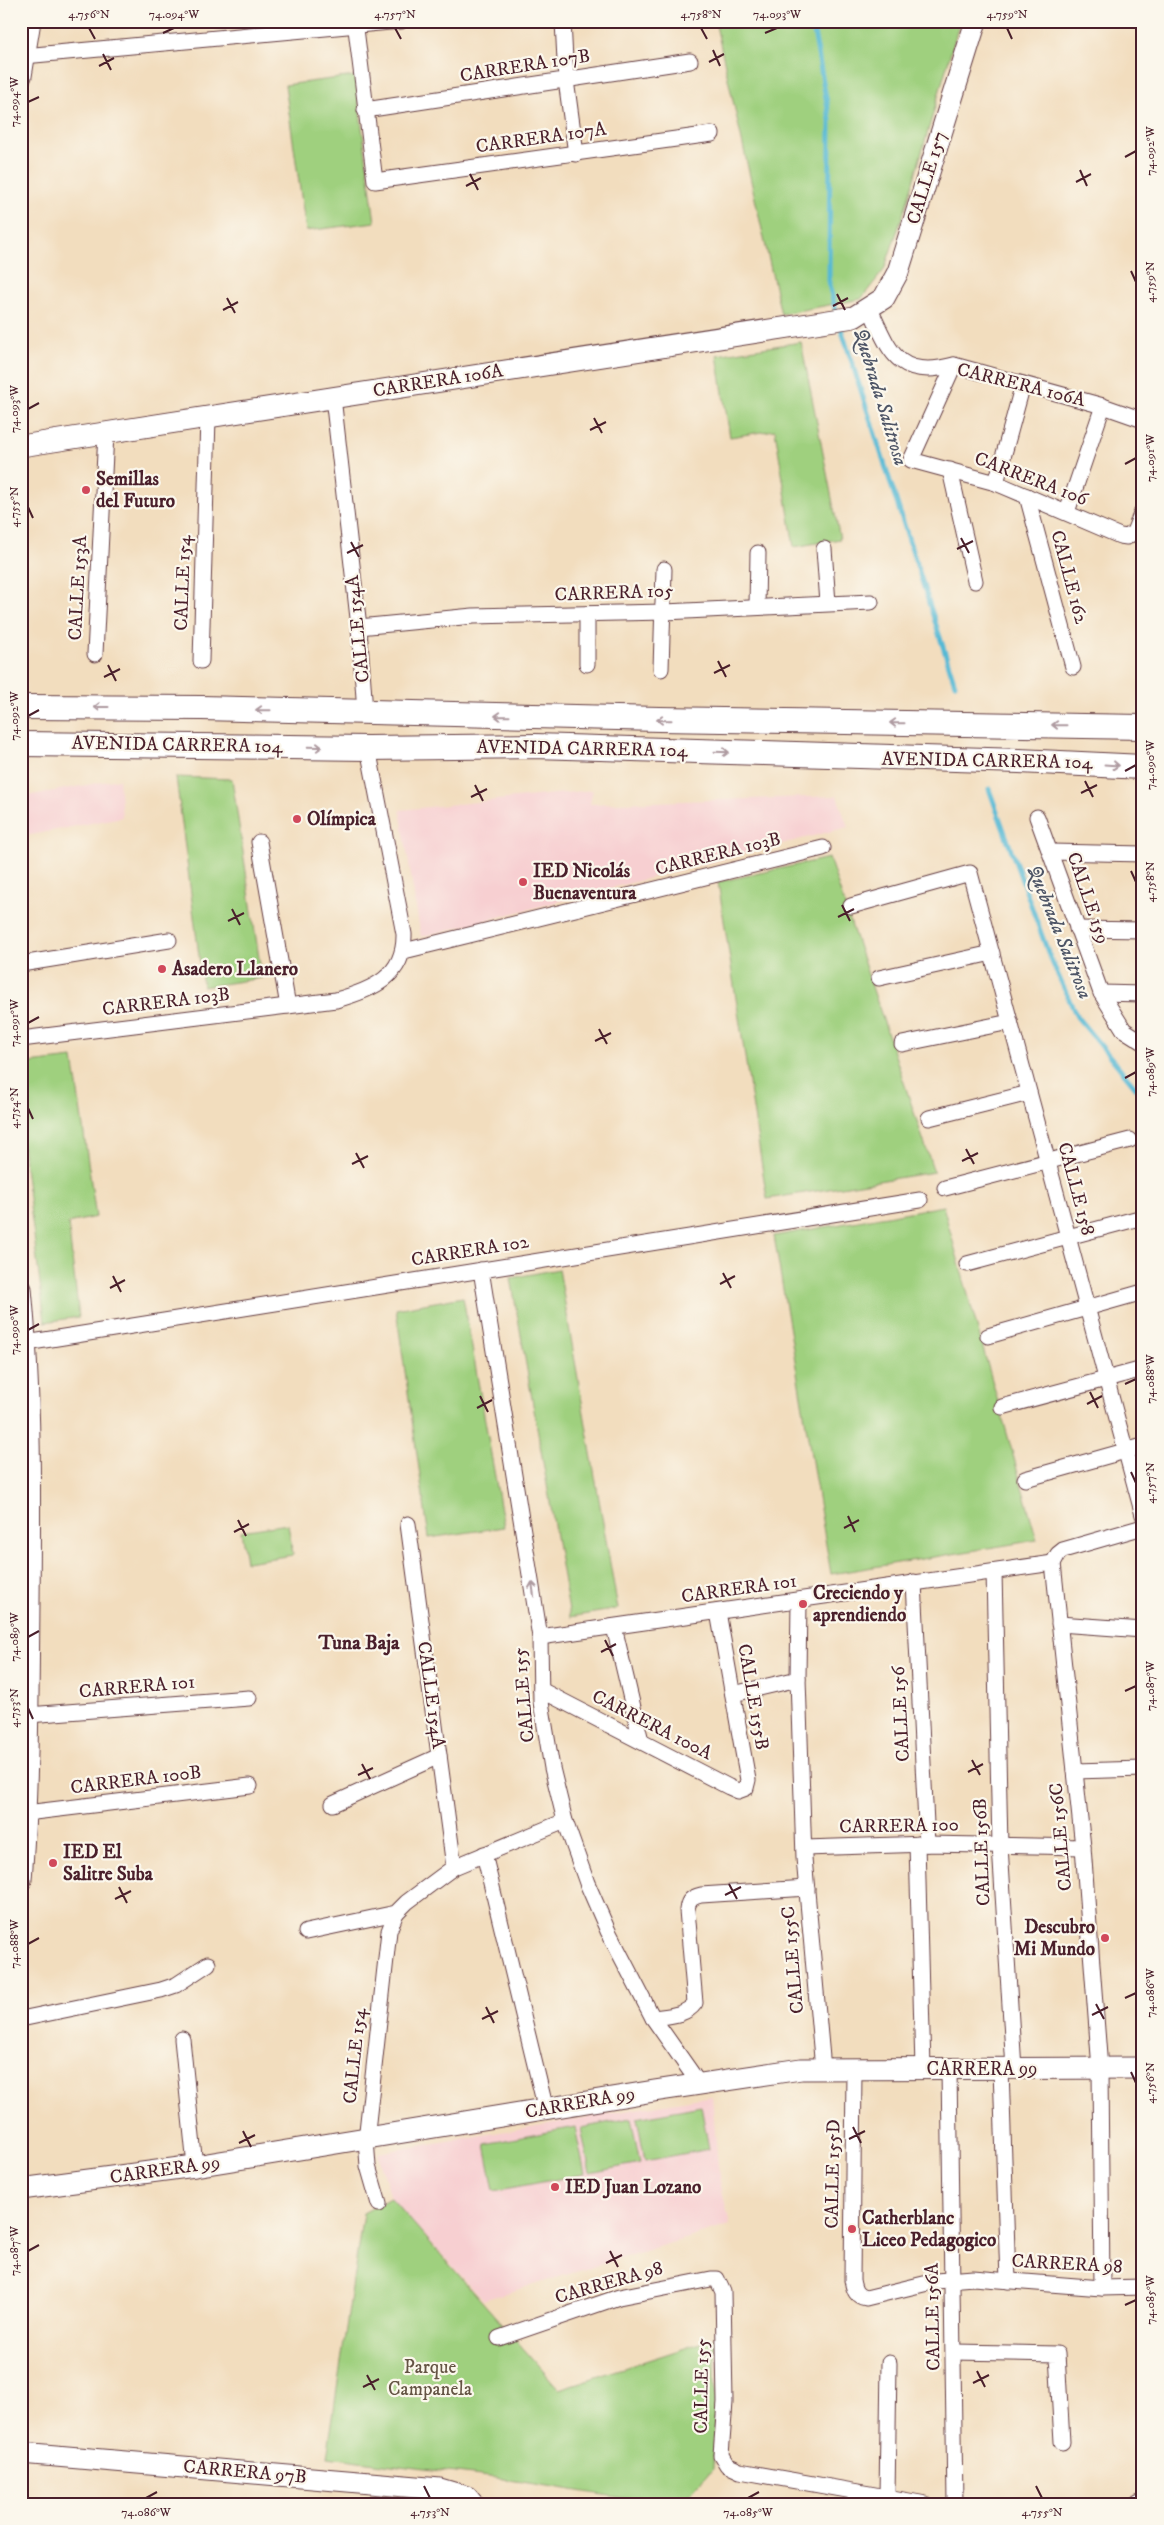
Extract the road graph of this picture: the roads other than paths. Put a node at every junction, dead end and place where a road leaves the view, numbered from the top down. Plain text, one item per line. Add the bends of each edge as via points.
1 (30, 21) edge
2 (401, 21) edge
3 (563, 21) edge
4 (976, 21) edge
5 (355, 24) edge
6 (293, 27) edge
7 (690, 61) dead end
8 (23, 66) edge
9 (566, 80) junction
10 (365, 110) junction
11 (712, 134) dead end
12 (576, 154) junction
13 (862, 313) junction
14 (954, 365) junction
15 (1023, 384) junction
16 (333, 397) junction
17 (1103, 406) junction
18 (208, 416) junction
19 (1143, 420) edge
20 (106, 433) junction
21 (21, 446) edge
22 (950, 470) junction
23 (996, 483) junction
24 (1027, 496) junction
25 (1143, 509) edge
26 (1067, 512) junction
27 (824, 549) dead end
28 (758, 553) dead end
29 (664, 569) dead end
30 (975, 581) dead end
31 (871, 602) dead end
32 (828, 603) junction
33 (757, 606) junction
34 (664, 612) junction
35 (587, 614) junction
36 (359, 627) junction
37 (95, 654) dead end
38 (200, 661) dead end
39 (587, 664) dead end
40 (1074, 668) dead end
41 (661, 669) dead end
42 (24, 706) edge
43 (365, 712) junction
44 (1143, 727) edge
45 (21, 744) edge
46 (368, 748) junction
47 (1143, 767) edge
48 (1037, 817) dead end
49 (259, 842) dead end
50 (823, 848) dead end
51 (1051, 852) junction
52 (1143, 854) edge
53 (851, 906) dead end
54 (1076, 929) junction
55 (1143, 930) edge
56 (169, 940) dead end
57 (404, 951) junction
58 (992, 953) junction
59 (21, 964) edge
60 (879, 978) dead end
61 (1100, 993) junction
62 (1143, 994) edge
63 (288, 1006) junction
64 (1010, 1022) junction
65 (21, 1039) edge
66 (1143, 1042) edge
67 (902, 1044) dead end
68 (1029, 1092) junction
69 (929, 1118) dead end
70 (1130, 1140) dead end
71 (1048, 1162) junction
72 (945, 1188) dead end
73 (920, 1200) dead end
74 (1143, 1217) edge
75 (1068, 1238) junction
76 (967, 1264) dead end
77 (481, 1270) junction
78 (21, 1289) edge
79 (1143, 1292) edge
80 (1087, 1307) junction
81 (988, 1336) dead end
82 (26, 1343) junction
83 (1143, 1369) edge
84 (1106, 1378) junction
85 (1002, 1407) dead end
86 (1143, 1446) edge
87 (1126, 1451) junction
88 (1025, 1479) dead end
89 (26, 1484) edge
90 (1143, 1515) edge
91 (408, 1524) dead end
92 (1143, 1527) edge
93 (1053, 1563) junction
94 (994, 1572) junction
95 (914, 1582) junction
96 (799, 1600) junction
97 (718, 1612) junction
98 (1059, 1624) junction
99 (614, 1627) junction
100 (1143, 1630) edge
101 (540, 1637) junction
102 (798, 1679) junction
103 (541, 1690) junction
104 (733, 1694) junction
105 (249, 1698) dead end
106 (28, 1716) junction
107 (641, 1741) junction
108 (439, 1756) junction
109 (1143, 1769) edge
110 (1075, 1771) junction
111 (250, 1786) dead end
112 (746, 1788) joint
113 (333, 1804) dead end
114 (26, 1813) junction
115 (565, 1821) junction
116 (922, 1844) junction
117 (1000, 1846) junction
118 (1083, 1847) junction
119 (805, 1848) junction
120 (484, 1854) junction
121 (454, 1867) junction
122 (21, 1880) edge
123 (807, 1888) junction
124 (396, 1913) junction
125 (306, 1932) dead end
126 (208, 1964) dead end
127 (653, 2018) junction
128 (21, 2020) edge
129 (182, 2039) dead end
130 (1143, 2068) edge
131 (823, 2069) junction
132 (854, 2069) junction
133 (922, 2069) junction
134 (949, 2069) junction
135 (1008, 2069) junction
136 (1100, 2069) junction
137 (700, 2085) junction
138 (546, 2110) junction
139 (366, 2140) junction
140 (195, 2166) junction
141 (21, 2189) edge
142 (379, 2204) dead end
143 (852, 2280) joint
144 (953, 2280) junction
145 (1008, 2280) junction
146 (1143, 2287) edge
147 (1102, 2288) junction
148 (723, 2292) joint
149 (499, 2338) dead end
150 (954, 2352) junction
151 (889, 2363) dead end
152 (1062, 2442) dead end
153 (21, 2453) edge
154 (887, 2496) junction
155 (470, 2500) edge
156 (1143, 2502) edge
157 (918, 2503) edge
158 (955, 2504) edge
159 (1138, 2504) edge

1 - 8 street
2 - 5 street
3 - 9 street
4 - 13 street, CALLE 157 via 898,272 884,298
5 - 6 street
5 - 10 street
6 - 8 street
7 - 9 street, CARRERA 107B
9 - 10 street, CARRERA 107B
9 - 12 street
10 - 12 street, CARRERA 107A via 374,181
11 - 12 street, CARRERA 107A
13 - 14 street, CARRERA 106A via 900,362 922,370
13 - 16 street, CARRERA 106A via 815,323
14 - 15 street, CARRERA 106A
14 - 22 street, CARRERA 106 via 911,460
15 - 17 street, CARRERA 106A
15 - 23 street
16 - 18 street, CARRERA 106A
16 - 36 street, CALLE 154A
17 - 19 street, CARRERA 106A
17 - 26 street
18 - 20 street, CARRERA 106A
18 - 38 street, CALLE 154
20 - 21 street, CARRERA 106A
20 - 37 street, CALLE 153A
22 - 23 street, CARRERA 106
22 - 30 street
23 - 24 street, CARRERA 106
24 - 26 street, CARRERA 106
24 - 40 street, CALLE 162
25 - 26 street, CARRERA 106 via 1134,532 1127,537
27 - 32 street
28 - 33 street
29 - 34 street
31 - 32 street, CARRERA 105
32 - 33 street, CARRERA 105
33 - 34 street, CARRERA 105
34 - 35 street, CARRERA 105
34 - 41 street
35 - 36 street, CARRERA 105 via 473,616
35 - 39 street
36 - 43 street, CALLE 154A
43 -> 42 main road, AVENIDA CARRERA 104
44 -> 43 main road, AVENIDA CARRERA 104
45 -> 46 main road, AVENIDA CARRERA 104
46 -> 47 main road, AVENIDA CARRERA 104 via 551,747
46 - 57 street via 404,934
48 - 51 street, CALLE 159
49 - 63 street
50 - 57 street, CARRERA 103B
51 - 52 street
51 - 54 street, CALLE 159
53 - 58 street, CALLE 158 via 970,873
54 - 55 street
54 - 61 street, CALLE 159
56 - 59 street
57 - 63 street, CARRERA 103B via 382,982 364,992 336,1000
58 - 60 street
58 - 64 street, CALLE 158
61 - 62 street
61 - 66 street, CALLE 159 via 1124,1030
63 - 65 street, CARRERA 103B
64 - 67 street
64 - 68 street, CALLE 158
68 - 69 street
68 - 71 street, CALLE 158
70 - 71 street
71 - 72 street
71 - 75 street, CALLE 158
73 - 77 street, CARRERA 102
74 - 75 street
75 - 76 street
75 - 80 street, CALLE 158
77 - 82 street, CARRERA 102
101 -> 77 street, CALLE 155
78 - 82 street
79 - 80 street
80 - 81 street
80 - 84 street, CALLE 158
82 - 89 street
83 - 84 street
84 - 85 street
84 - 87 street, CALLE 158
86 - 87 street
87 - 88 street
87 - 90 street, CALLE 158
89 - 106 street
91 - 108 street, CALLE 154A
92 - 93 street via 1064,1550
93 - 94 street, CARRERA 101
93 - 98 street, CALLE 156C
94 - 95 street, CARRERA 101
94 - 117 street, CALLE 156B
95 - 96 street, CARRERA 101
95 - 116 street, CALLE 156
96 - 97 street, CARRERA 101
96 - 102 street, CALLE 155C
97 - 99 street, CARRERA 101
97 - 104 street, CALLE 155B
98 - 100 street
98 - 110 street, CALLE 156C
99 - 101 street, CARRERA 101
99 - 107 street
101 - 103 street, CALLE 155
102 - 104 street
102 - 119 street, CALLE 155C
103 - 107 street, CARRERA 100A
103 - 115 street, CALLE 155 via 552,1768
104 - 112 street, CALLE 155B via 748,1780
105 - 106 street, CARRERA 101
106 - 114 street
107 - 112 street, CARRERA 100A via 728,1787 738,1791
108 - 113 street
108 - 121 street, CALLE 154A
109 - 110 street
110 - 118 street, CALLE 156C
111 - 114 street, CARRERA 100B
114 - 122 street
115 - 120 street
115 - 127 street, CALLE 155 via 586,1883
116 - 117 street, CARRERA 100
116 - 119 street, CARRERA 100
116 - 133 street, CALLE 156
117 - 118 street, CARRERA 100
117 - 135 street, CALLE 156B
118 - 136 street, CALLE 156C
119 - 123 street, CALLE 155C
120 - 121 street
120 - 138 street
121 - 124 street
123 - 127 street via 692,1897 687,1910 695,2004 684,2013
123 - 131 street, CALLE 155C
124 - 125 street
124 - 139 street, CALLE 154 via 389,1932
126 - 128 street via 176,1985 161,1990
127 - 137 street, CALLE 155
129 - 140 street
130 - 136 street, CARRERA 99
131 - 132 street, CARRERA 99
131 - 137 street, CARRERA 99 via 801,2069
132 - 133 street, CARRERA 99
132 - 143 street, CALLE 155D
133 - 134 street, CARRERA 99
134 - 135 street, CARRERA 99
134 - 144 street, CALLE 156A
135 - 136 street, CARRERA 99
135 - 145 street, CALLE 156B
136 - 147 street, CALLE 156C
137 - 138 street, CARRERA 99
138 - 139 street, CARRERA 99
139 - 140 street, CARRERA 99
139 - 142 street, CALLE 154 via 368,2166
140 - 141 street, CARRERA 99
143 - 144 street, CARRERA 98 via 859,2297 866,2298
144 - 145 street, CARRERA 98
144 - 150 street, CALLE 156A
145 - 147 street, CARRERA 98
146 - 147 street, CARRERA 98
148 - 149 street, CARRERA 98 via 717,2279 656,2289 619,2297
148 - 154 street, CALLE 155 via 725,2402 721,2455 728,2465 740,2471
150 - 152 street via 1057,2354
150 - 158 street, CALLE 156A
151 - 154 street
153 - 155 street, CARRERA 97B via 440,2489
154 - 157 street
156 - 159 street

